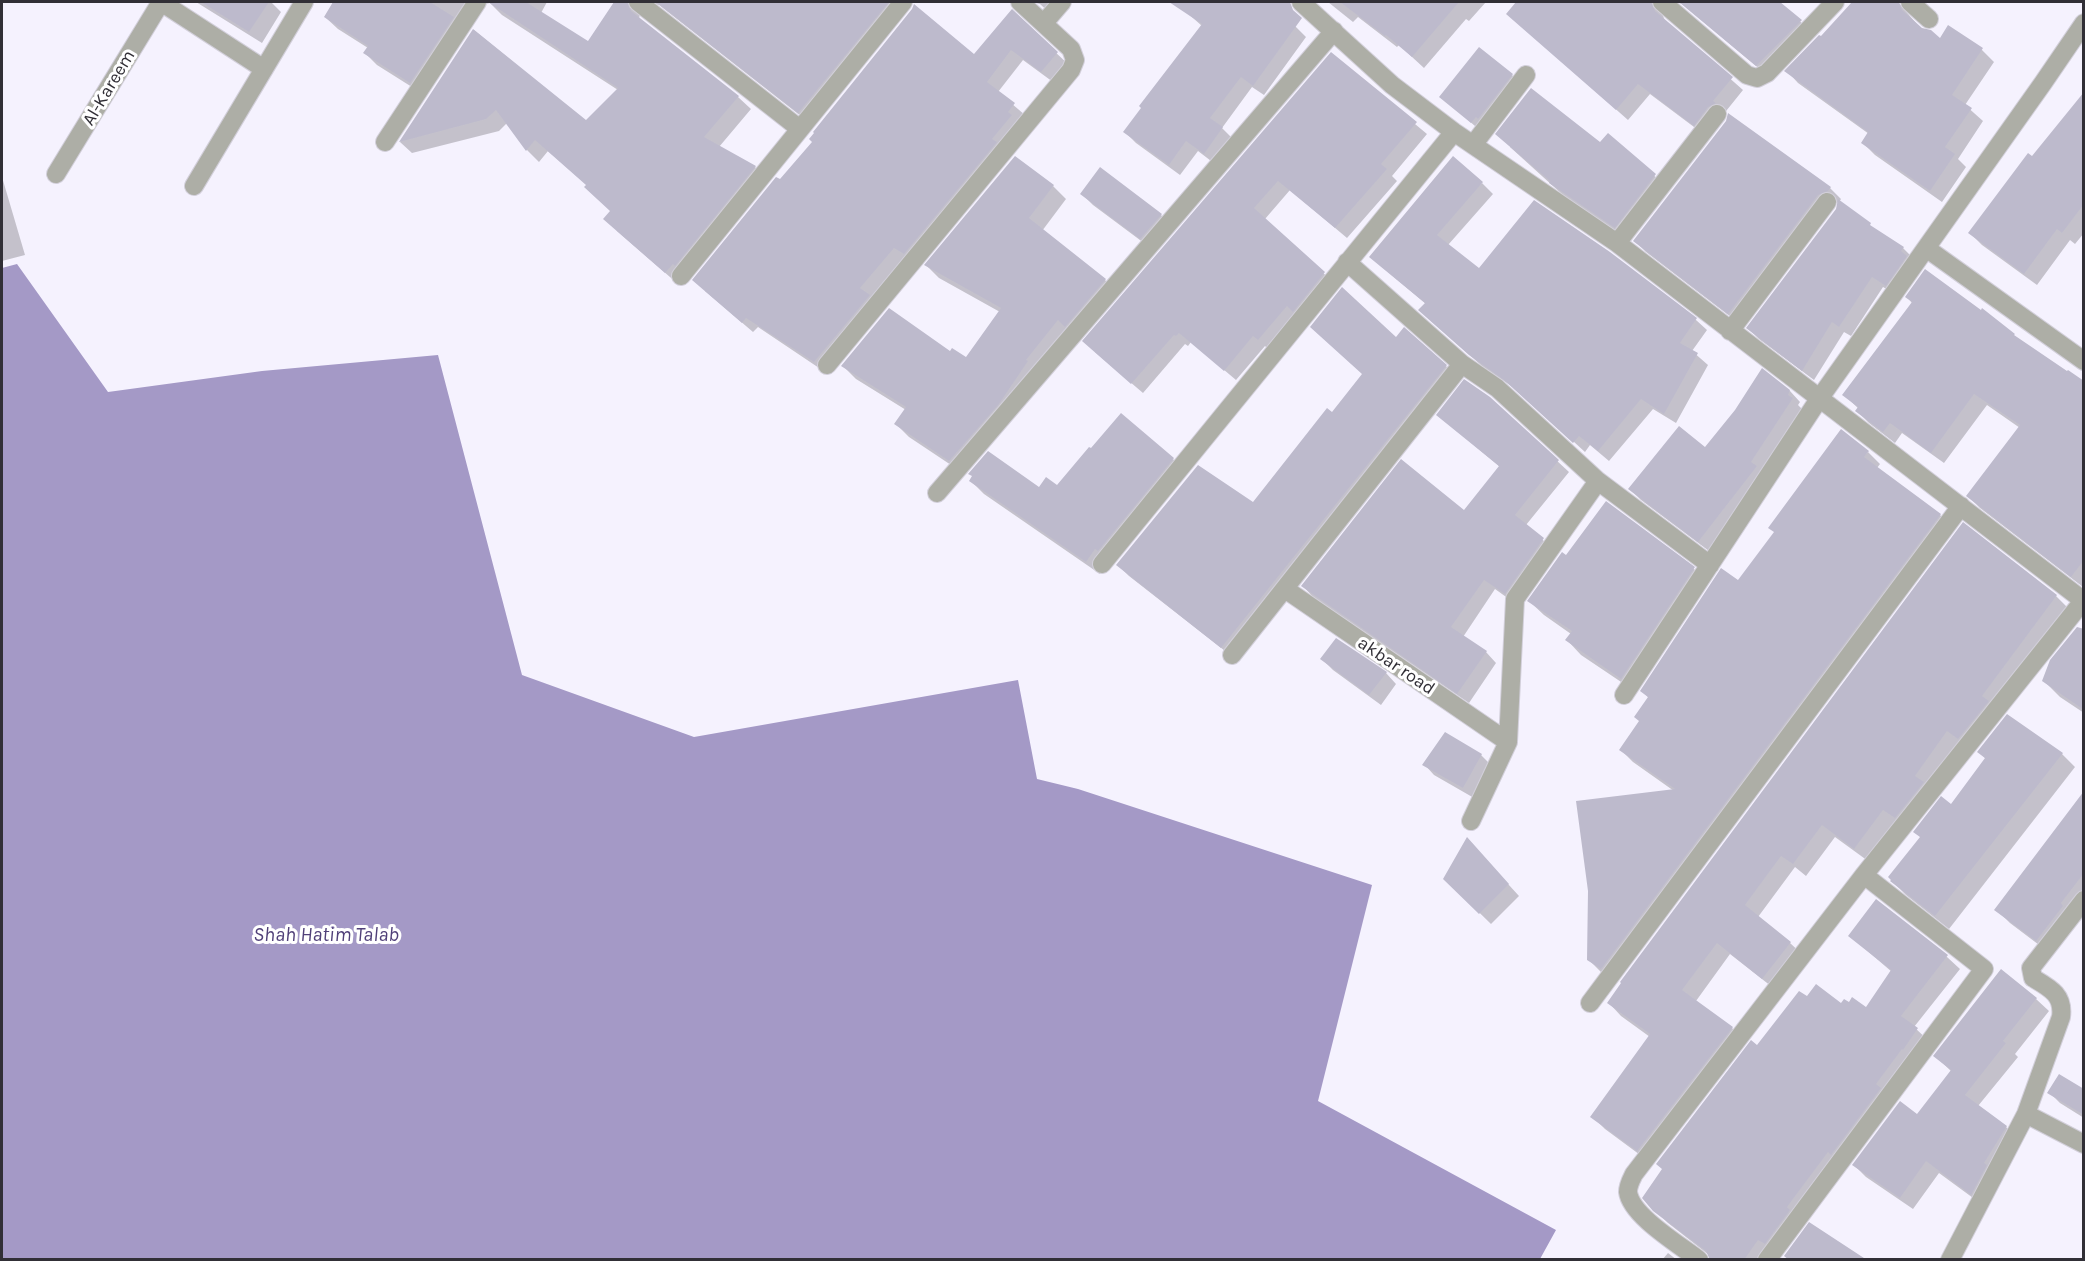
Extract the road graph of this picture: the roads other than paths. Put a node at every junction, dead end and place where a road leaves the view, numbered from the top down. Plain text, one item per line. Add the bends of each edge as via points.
1 (161, 2) edge
2 (304, 2) edge
3 (477, 2) edge
4 (638, 2) edge
5 (903, 2) edge
6 (1020, 2) edge
7 (1062, 2) edge
8 (1301, 2) edge
9 (1662, 2) edge
10 (1835, 2) edge
11 (1910, 2) edge
12 (1929, 19) dead end
13 (1044, 23) junction
14 (2084, 23) edge
15 (1334, 31) junction
16 (264, 69) junction
17 (1526, 75) dead end
18 (1717, 114) dead end
19 (800, 129) junction
20 (1454, 132) junction
21 (385, 142) dead end
22 (1473, 145) junction
23 (56, 174) dead end
24 (194, 186) dead end
25 (1827, 202) dead end
26 (1617, 243) junction
27 (1926, 248) junction
28 (1347, 262) junction
29 (681, 276) dead end
30 (1730, 331) junction
31 (2084, 361) edge
32 (1462, 364) junction
33 (826, 365) dead end
34 (1819, 399) junction
35 (1598, 481) junction
36 (937, 493) dead end
37 (1961, 506) junction
38 (1102, 564) dead end
39 (1710, 565) junction
40 (1285, 589) junction
41 (2083, 601) edge
42 (1232, 655) dead end
43 (1624, 695) dead end
44 (1508, 742) junction
45 (1471, 821) dead end
46 (1864, 875) junction
47 (2084, 900) edge
48 (1590, 1003) dead end
49 (2026, 1114) junction
50 (2084, 1144) edge
51 (1699, 1260) edge
52 (1767, 1260) edge
53 (1950, 1260) edge

1 - 16 street
1 - 23 street, Al-Kareem
2 - 16 street
3 - 21 street
4 - 19 street
5 - 19 street
6 - 13 street
7 - 13 street
8 - 15 street
9 - 10 street via 1747,75 1757,78 1767,73
11 - 12 street
13 - 33 street via 1071,49 1075,60 1071,70
14 - 27 street
15 - 20 street via 1392,85
15 - 36 street
16 - 24 street
17 - 22 street
18 - 26 street
19 - 29 street
20 - 22 street
20 - 28 street
22 - 26 street
25 - 30 street
26 - 30 street
27 - 31 street
27 - 34 street
28 - 32 street
28 - 38 street
30 - 34 street
32 - 35 street via 1497,388
32 - 40 street
34 - 37 street
34 - 39 street
35 - 39 street
35 - 44 street via 1515,599
37 - 41 street
37 - 48 street
39 - 43 street
40 - 42 street
40 - 44 street, akbar road
41 - 46 street
44 - 45 street
46 - 51 street via 1629,1184 1631,1202 1638,1213
46 - 52 street via 1984,969
47 - 49 street via 2031,968 2033,978 2057,993 2062,1008
49 - 50 street
49 - 53 street

